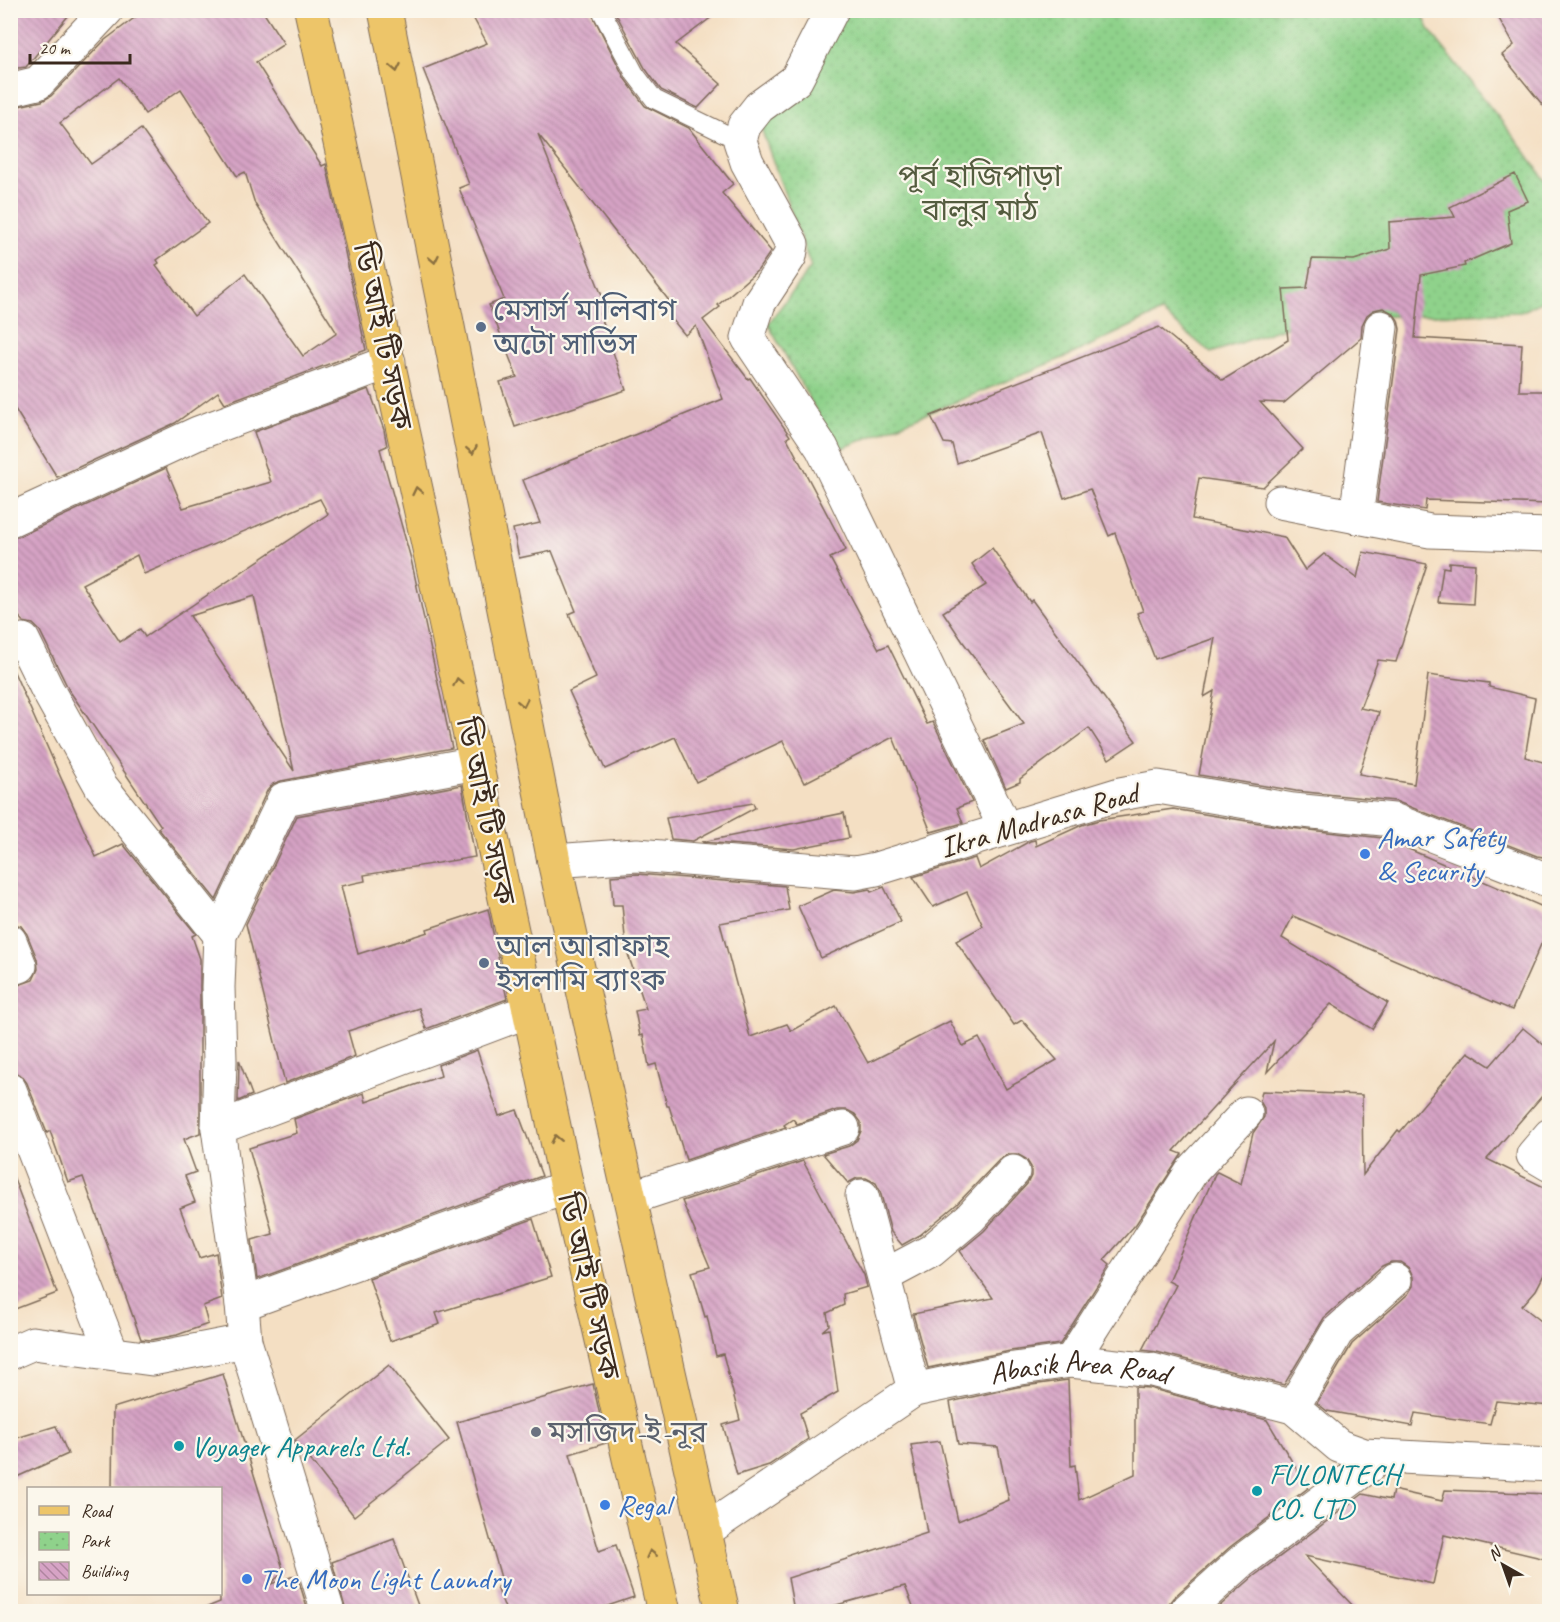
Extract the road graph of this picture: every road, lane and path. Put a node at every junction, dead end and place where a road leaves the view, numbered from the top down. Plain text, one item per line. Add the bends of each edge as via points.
1 (106, 10) edge
2 (311, 10) edge
3 (385, 10) edge
4 (601, 10) edge
5 (832, 10) edge
6 (10, 88) edge
7 (740, 141) junction
8 (1381, 327) dead end
9 (389, 362) junction
10 (1280, 502) dead end
11 (1356, 517) junction
12 (10, 520) edge
13 (1550, 535) edge
14 (23, 640) dead end
15 (476, 763) junction
16 (1005, 828) junction
17 (554, 861) junction
18 (1550, 881) edge
19 (220, 935) junction
20 (10, 940) edge
21 (10, 968) edge
22 (528, 1011) junction
23 (10, 1090) edge
24 (1246, 1113) dead end
25 (218, 1128) junction
26 (843, 1128) dead end
27 (1550, 1135) edge
28 (1550, 1166) edge
29 (1013, 1172) dead end
30 (567, 1187) junction
31 (862, 1196) dead end
32 (630, 1198) junction
33 (884, 1276) junction
34 (1395, 1280) dead end
35 (242, 1304) junction
36 (245, 1341) junction
37 (10, 1353) edge
38 (112, 1353) junction
39 (1071, 1360) junction
40 (914, 1390) junction
41 (1293, 1407) junction
42 (1382, 1456) junction
43 (1550, 1465) edge
44 (705, 1531) junction
45 (328, 1611) edge
46 (664, 1611) edge
47 (723, 1611) edge
48 (1185, 1611) edge

1 - 6 street via 38,83
2 - 9 main road, ডি আই টি সড়ক
3 -> 17 main road, ডি আই টি সড়ক
4 - 7 lane via 635,74 654,99
5 - 7 street via 796,80 759,107 744,126
7 - 16 street via 747,162 792,244 790,256 759,303 748,339 822,448
8 - 11 street
9 - 12 street via 198,433
15 -> 9 main road, ডি আই টি সড়ক
10 - 11 street
11 - 13 street via 1430,531
14 - 19 street via 101,786
15 - 19 street via 284,799
15 - 22 main road, ডি আই টি সড়ক
16 - 17 street, Ikra Madrasa Road via 855,873 637,855
16 - 18 street, Ikra Madrasa Road via 1120,794 1158,787 1293,810 1394,820
17 - 32 main road, ডি আই টি সড়ক
19 - 25 street
20 - 21 street via 20,966
22 - 25 street
30 -> 22 main road, ডি আই টি সড়ক
23 - 38 street
24 - 39 street via 1192,1171
25 - 35 street
26 - 32 street
27 - 28 street via 1533,1155
29 - 33 street via 970,1218 931,1251
30 - 35 street
46 -> 30 main road, ডি আই টি সড়ক
31 - 33 street
32 - 44 main road, ডি আই টি সড়ক
33 - 40 street
34 - 41 street via 1337,1332
35 - 36 street
36 - 38 street via 152,1359
36 - 45 street
37 - 38 street via 33,1343
39 - 40 street, Abasik Area Road
39 - 41 street, Abasik Area Road via 1152,1370
40 - 44 street, Abasik Area Road
41 - 42 street, Abasik Area Road via 1339,1446 1364,1455
42 - 43 street, Abasik Area Road
42 - 48 street via 1242,1561
44 - 47 main road, ডি আই টি সড়ক

